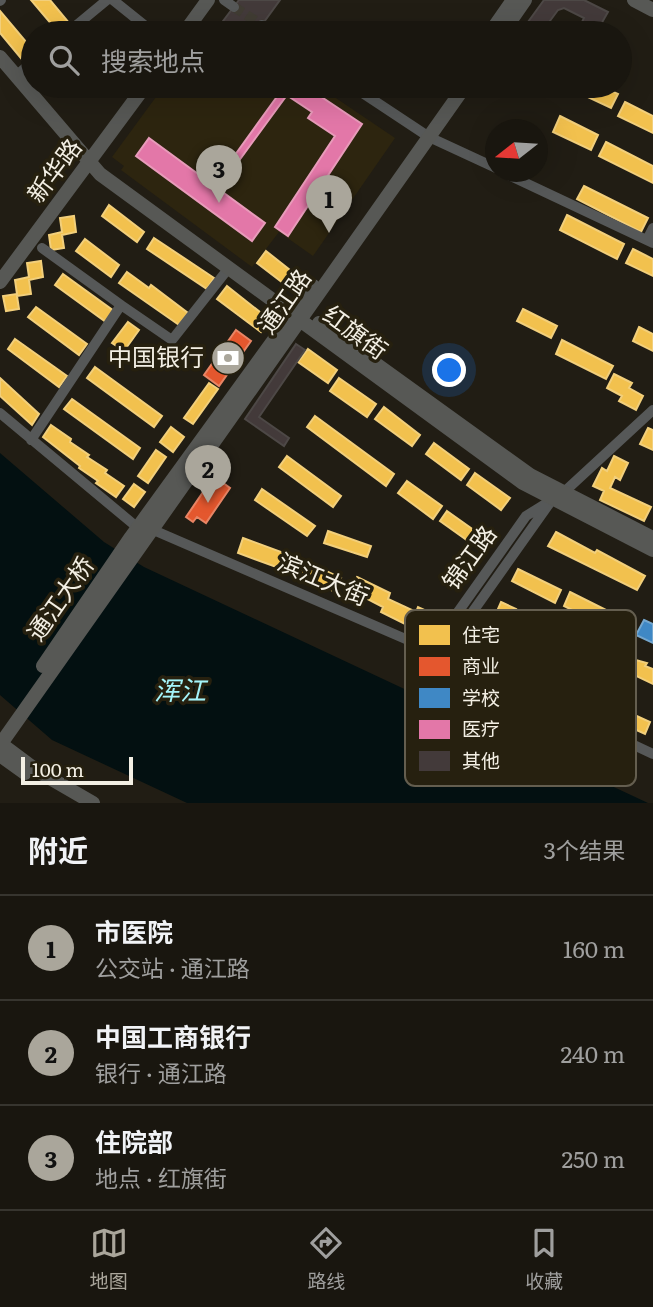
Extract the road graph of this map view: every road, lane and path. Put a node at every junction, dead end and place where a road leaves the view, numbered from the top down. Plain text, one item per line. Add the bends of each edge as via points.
1 (107, 0) edge
2 (113, 0) edge
3 (208, 0) edge
4 (513, 0) edge
5 (526, 0) edge
6 (634, 0) edge
7 (653, 9) edge
8 (82, 21) edge
9 (139, 21) edge
10 (193, 21) edge
11 (498, 21) edge
12 (511, 21) edge
13 (0, 57) edge
14 (21, 72) edge
15 (16, 76) junction
16 (21, 82) edge
17 (35, 98) edge
18 (136, 98) edge
19 (370, 98) edge
20 (446, 98) edge
21 (455, 98) edge
22 (425, 134) junction
23 (90, 161) junction
24 (485, 163) edge
25 (523, 182) edge
26 (653, 228) edge
27 (650, 242) edge
28 (42, 248) dead end
29 (229, 269) junction
30 (0, 282) edge
31 (121, 305) junction
32 (299, 314) junction
33 (653, 410) edge
34 (0, 413) edge
35 (31, 440) junction
36 (558, 496) junction
37 (140, 535) junction
38 (653, 538) edge
39 (653, 550) edge
40 (459, 610) edge
41 (475, 610) edge
42 (405, 640) edge
43 (6, 725) edge
44 (0, 744) edge
45 (636, 746) edge
46 (653, 754) edge
47 (0, 755) edge
48 (76, 803) edge
49 (93, 803) edge

1 - 8 street
2 - 9 street
3 - 10 main road
4 - 11 main road
5 - 12 main road
6 - 7 main road
13 - 15 main road, 红旗街
14 - 15 street
15 - 16 main road, 红旗街
17 - 23 main road, 红旗街
18 - 23 main road, 新华路
19 - 22 street
20 - 22 main road, 通江路
21 - 22 main road, 通江路
22 - 24 street
22 - 32 main road, 通江路
23 - 29 main road, 红旗街 via 100,174
23 - 30 main road, 新华路
23 - 32 main road
25 - 27 street
26 - 27 street
28 - 31 street
29 - 31 street via 172,340
29 - 32 main road, 红旗街
31 - 35 street
32 - 36 main road, 红旗街 via 523,483
32 - 37 main road, 通江路
33 - 36 street, 锦江路
34 - 35 street, 滨江大街
35 - 37 street, 滨江大街
36 - 38 main road
36 - 39 main road, 红旗街
36 - 40 street, 锦江路 via 526,516
36 - 41 street, 锦江路
37 - 42 street, 滨江大街
37 - 43 main road, 通江大桥
43 - 44 main road
44 - 49 main road
45 - 46 street, 滨江大街
47 - 48 main road

